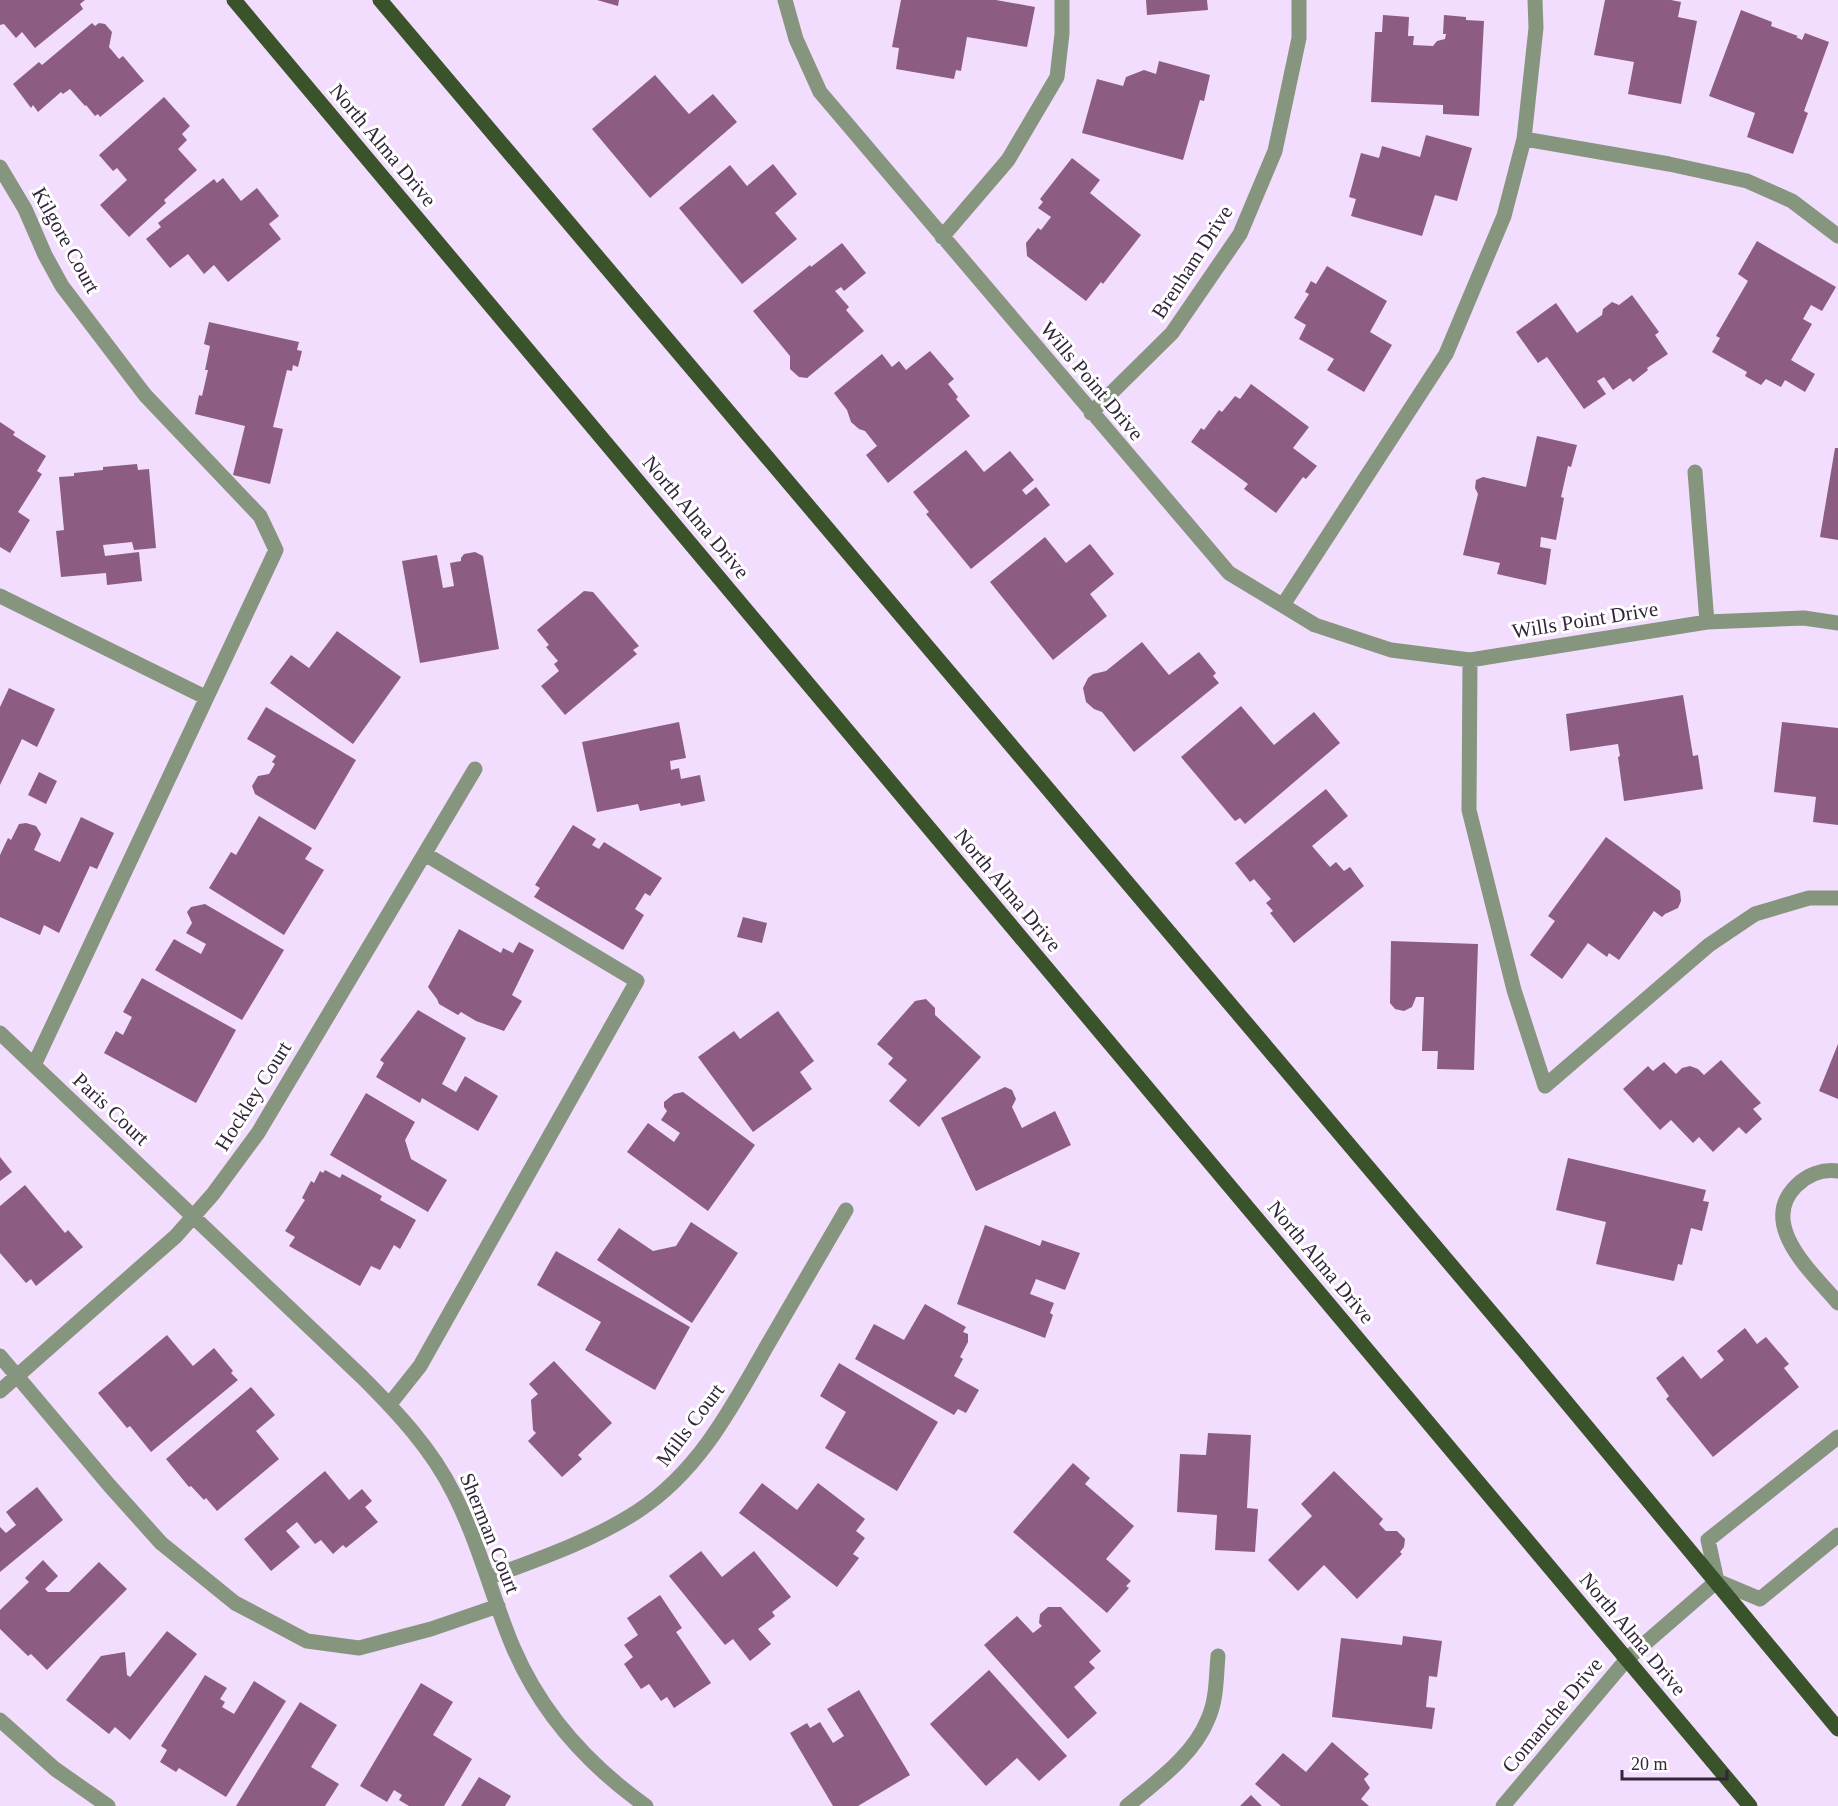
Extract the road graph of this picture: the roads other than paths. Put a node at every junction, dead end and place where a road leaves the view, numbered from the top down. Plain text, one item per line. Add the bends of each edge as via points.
1 (234, 0) edge
2 (380, 0) edge
3 (785, 0) edge
4 (1062, 0) edge
5 (1299, 0) edge
6 (1535, 0) edge
7 (1524, 139) junction
8 (0, 167) edge
9 (1838, 236) edge
10 (942, 237) junction
11 (1091, 413) junction
12 (1695, 472) dead end
13 (0, 596) edge
14 (1283, 605) junction
15 (1707, 622) junction
16 (1838, 623) edge
17 (1470, 660) junction
18 (205, 697) junction
19 (475, 769) dead end
20 (424, 854) junction
21 (1838, 898) edge
22 (0, 1034) edge
23 (34, 1065) junction
24 (1838, 1171) edge
25 (846, 1210) dead end
26 (193, 1216) junction
27 (1838, 1303) edge
28 (0, 1356) edge
29 (17, 1376) junction
30 (0, 1390) edge
31 (389, 1405) junction
32 (1838, 1437) edge
33 (1838, 1535) edge
34 (488, 1578) junction
35 (1717, 1581) junction
36 (498, 1606) junction
37 (1218, 1656) dead end
38 (1627, 1659) junction
39 (0, 1720) edge
40 (1838, 1729) edge
41 (108, 1806) edge
42 (646, 1806) edge
43 (1127, 1806) edge
44 (1503, 1806) edge
45 (1750, 1806) edge

1 - 38 main road, North Alma Drive
2 - 35 main road
3 - 10 street, Wills Point Drive via 796,39 820,92
4 - 10 street via 1057,76 1008,160
5 - 11 street, Brenham Drive via 1299,39 1275,151 1240,234 1172,333
6 - 7 street via 1536,28
7 - 9 street via 1747,181 1792,201
7 - 14 street via 1504,216 1446,354
8 - 18 street, Kilgore Court via 62,286 145,395 260,516 276,550
10 - 11 street, Wills Point Drive
11 - 14 street, Wills Point Drive via 1229,573
12 - 15 street
13 - 18 street
14 - 17 street, Wills Point Drive via 1315,625 1391,650
15 - 16 street, Wills Point Drive via 1804,618
15 - 17 street, Wills Point Drive
17 - 21 street via 1469,810 1514,990 1545,1086 1709,945 1755,914 1809,898
18 - 23 street
19 - 20 street, Hockley Court
20 - 26 street, Hockley Court via 258,1132
20 - 31 street via 637,981 420,1365
22 - 23 street, Paris Court
23 - 26 street, Paris Court
24 - 27 street via 1820,1172 1794,1187 1783,1214 1784,1232 1792,1249
25 - 34 street, Mills Court via 741,1392 690,1468 667,1490 604,1531
26 - 29 street, Hockley Court via 150,1261
26 - 31 street, Sherman Court
28 - 29 street
29 - 30 street, Hockley Court
29 - 36 street via 161,1543 235,1603 307,1641 359,1648
31 - 34 street, Sherman Court via 442,1471
32 - 35 street via 1708,1540
33 - 35 street via 1760,1599
34 - 36 street, Sherman Court
35 - 38 street, Comanche Drive
35 - 40 main road
36 - 42 street, Sherman Court via 528,1680 549,1713 597,1767
37 - 43 street via 1215,1699 1203,1730 1182,1758
38 - 44 street, Comanche Drive
38 - 45 main road, North Alma Drive
39 - 41 street via 55,1769

